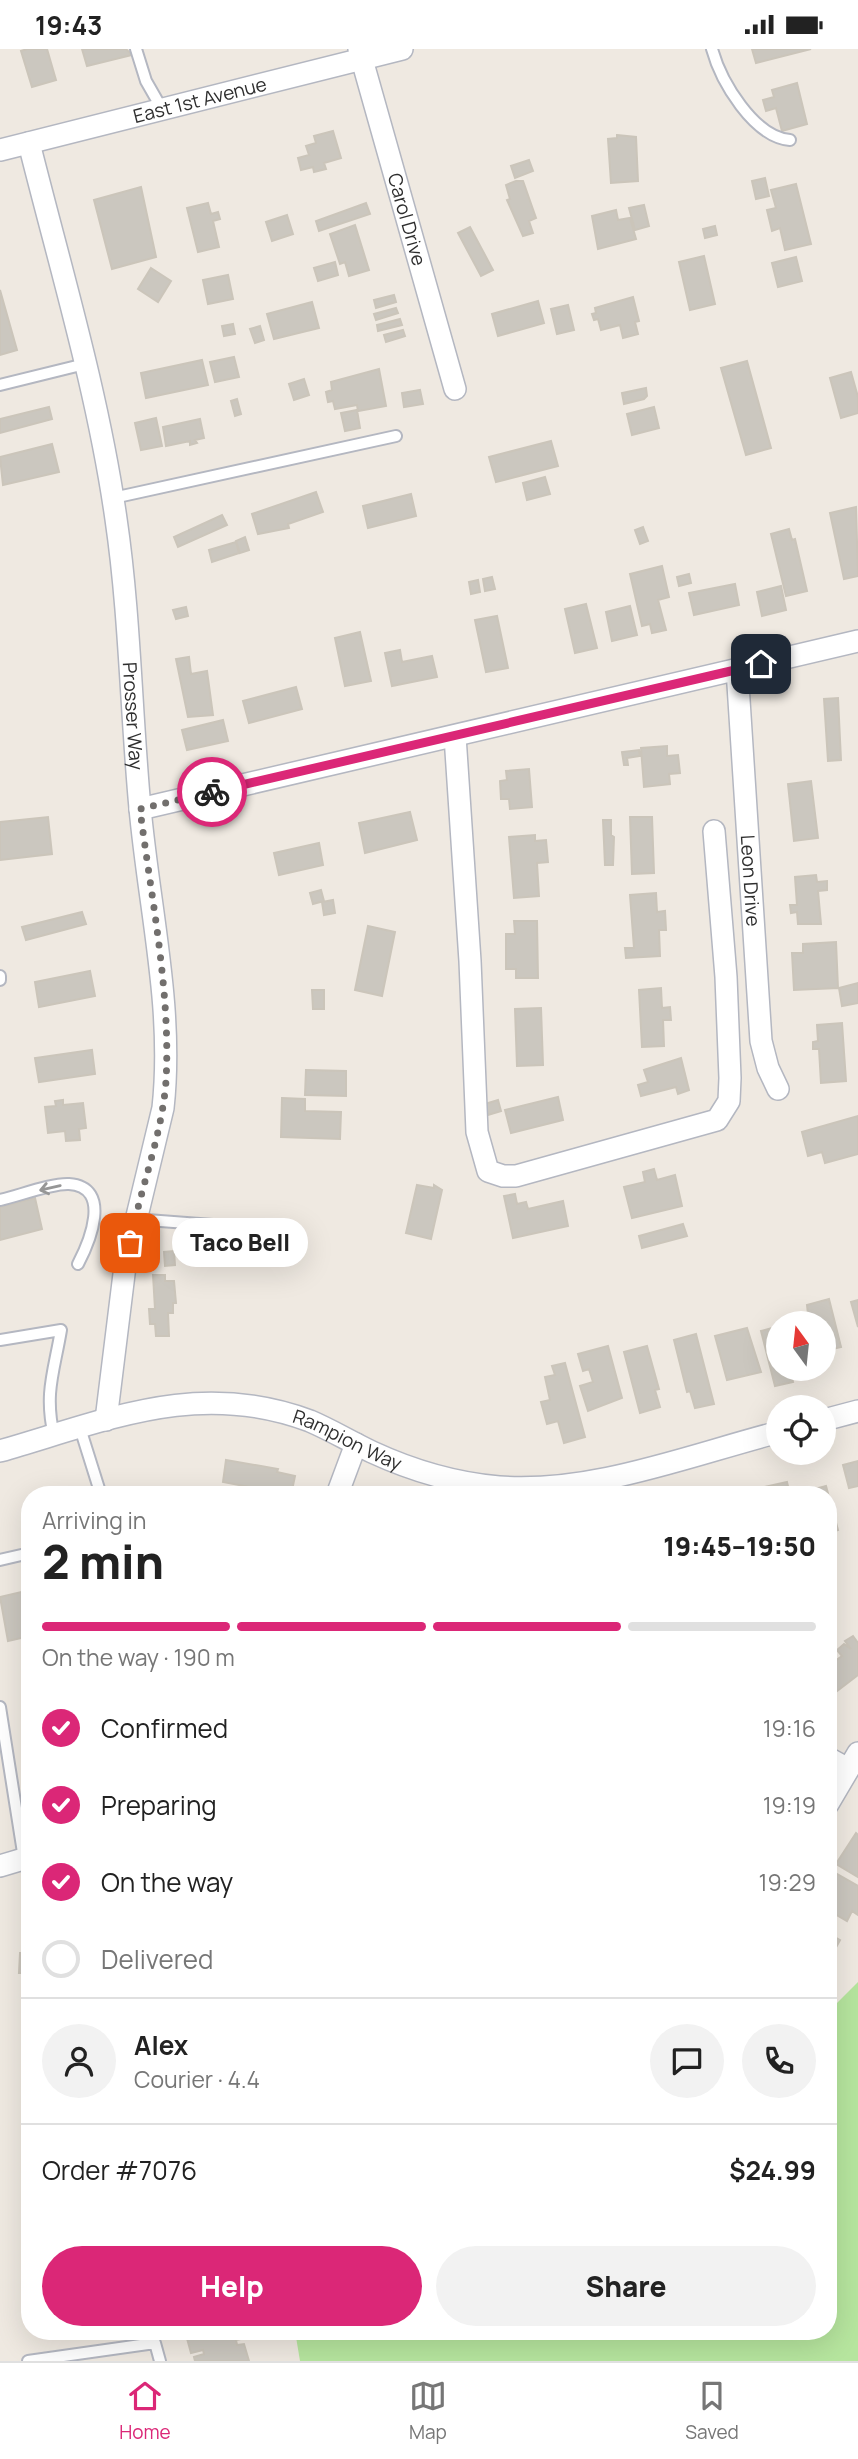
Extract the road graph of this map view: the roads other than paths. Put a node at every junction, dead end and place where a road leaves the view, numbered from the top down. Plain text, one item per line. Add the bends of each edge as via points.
1 (136, 49) edge
2 (401, 49) edge
3 (712, 49) edge
4 (360, 54) edge
5 (162, 109) junction
6 (790, 140) dead end
7 (29, 143) junction
8 (0, 151) edge
9 (85, 364) junction
10 (0, 385) edge
11 (454, 389) dead end
12 (396, 436) dead end
13 (113, 498) junction
14 (858, 641) edge
15 (737, 669) junction
16 (455, 736) junction
17 (140, 809) junction
18 (714, 831) dead end
19 (778, 1089) dead end
20 (0, 1200) edge
21 (134, 1219) junction
22 (278, 1230) dead end
23 (78, 1265) dead end
24 (0, 1340) edge
25 (858, 1411) edge
26 (836, 1417) edge
27 (106, 1420) junction
28 (80, 1428) junction
29 (766, 1435) edge
30 (54, 1436) junction
31 (355, 1444) junction
32 (0, 1451) edge
33 (98, 1486) edge
34 (340, 1486) edge
35 (489, 1486) edge
36 (558, 1486) edge
37 (21, 1555) edge
38 (0, 1560) edge
39 (0, 1706) edge
40 (853, 1761) edge
41 (837, 1789) edge
42 (21, 1824) edge
43 (21, 1860) edge
44 (0, 1865) edge
45 (77, 2357) edge
46 (28, 2361) edge
47 (160, 2361) edge

1 - 5 lane via 146,81
2 - 4 street, East 1st Avenue
3 - 6 lane via 718,69 755,123 776,139
4 - 5 street, East 1st Avenue
4 - 11 street, Carol Drive
5 - 7 street, East 1st Avenue
7 - 8 street, East 1st Avenue
7 - 9 street, Prosser Way
9 - 10 lane
9 - 13 street, Prosser Way
12 - 13 lane
13 - 17 street, Prosser Way via 125,594
14 - 15 street
15 - 16 street
15 - 19 street, Leon Drive via 761,1041
16 - 17 street
16 - 18 street via 477,1132 488,1171 516,1176 717,1120 725,1112 730,1078
17 - 21 street, Prosser Way via 166,1049 163,1108
23 -> 20 lane via 92,1238 96,1217 83,1190 69,1184
21 - 22 lane
21 - 27 street, Prosser Way
24 - 30 lane via 61,1330 48,1391
25 - 26 street
27 - 28 street, Rampion Way
27 - 31 street, Rampion Way via 179,1405 225,1402 286,1413
28 - 30 street, Rampion Way
28 - 33 lane
29 - 36 street, Rampion Way via 590,1482
30 - 32 street, Rampion Way
31 - 34 street
31 - 35 street, Rampion Way via 435,1477
37 - 38 lane
39 - 42 lane
40 - 41 street
43 - 44 street
45 - 46 lane
45 - 47 lane via 156,2343

